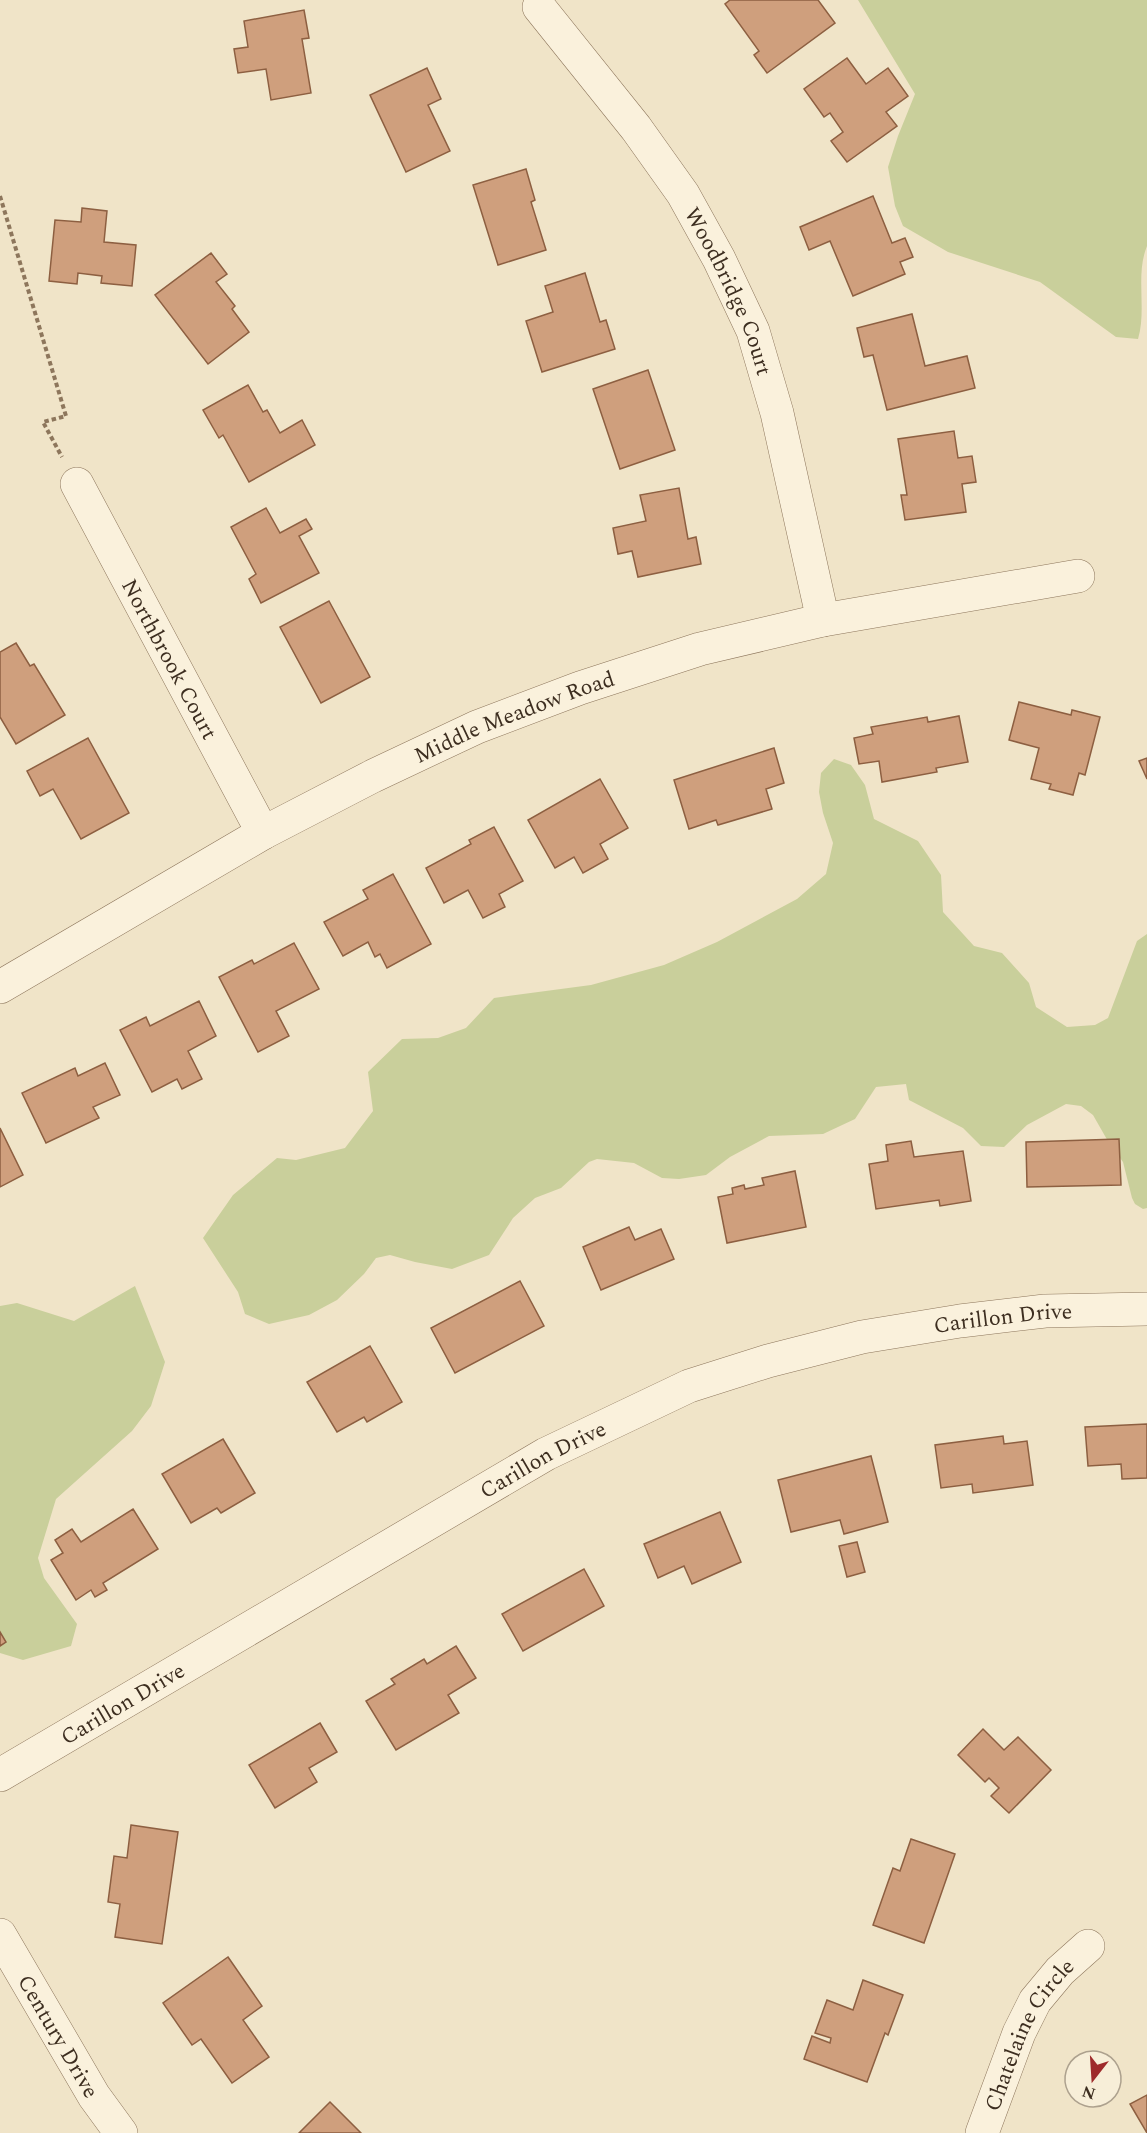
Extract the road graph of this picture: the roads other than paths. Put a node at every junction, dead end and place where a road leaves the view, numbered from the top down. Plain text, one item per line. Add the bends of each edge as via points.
1 (539, 7) dead end
2 (77, 484) road end
3 (1077, 576) dead end
4 (823, 620) junction
5 (263, 833) junction
6 (0, 987) edge
7 (1147, 1309) edge
8 (0, 1775) edge
9 (0, 1935) edge
10 (1088, 1946) dead end
11 (121, 2133) edge
12 (982, 2133) edge

1 - 4 street, Woodbridge Court via 636,128 683,194 753,331 777,413
2 - 5 street, Northbrook Court
3 - 4 street, Middle Meadow Road
4 - 5 street, Middle Meadow Road via 700,649 477,727
5 - 6 street, Middle Meadow Road
7 - 8 street, Carillon Drive via 1045,1311 862,1337 689,1386 546,1454
9 - 11 street, Century Drive via 94,2096
10 - 12 street, Chatelaine Circle via 1035,2001

